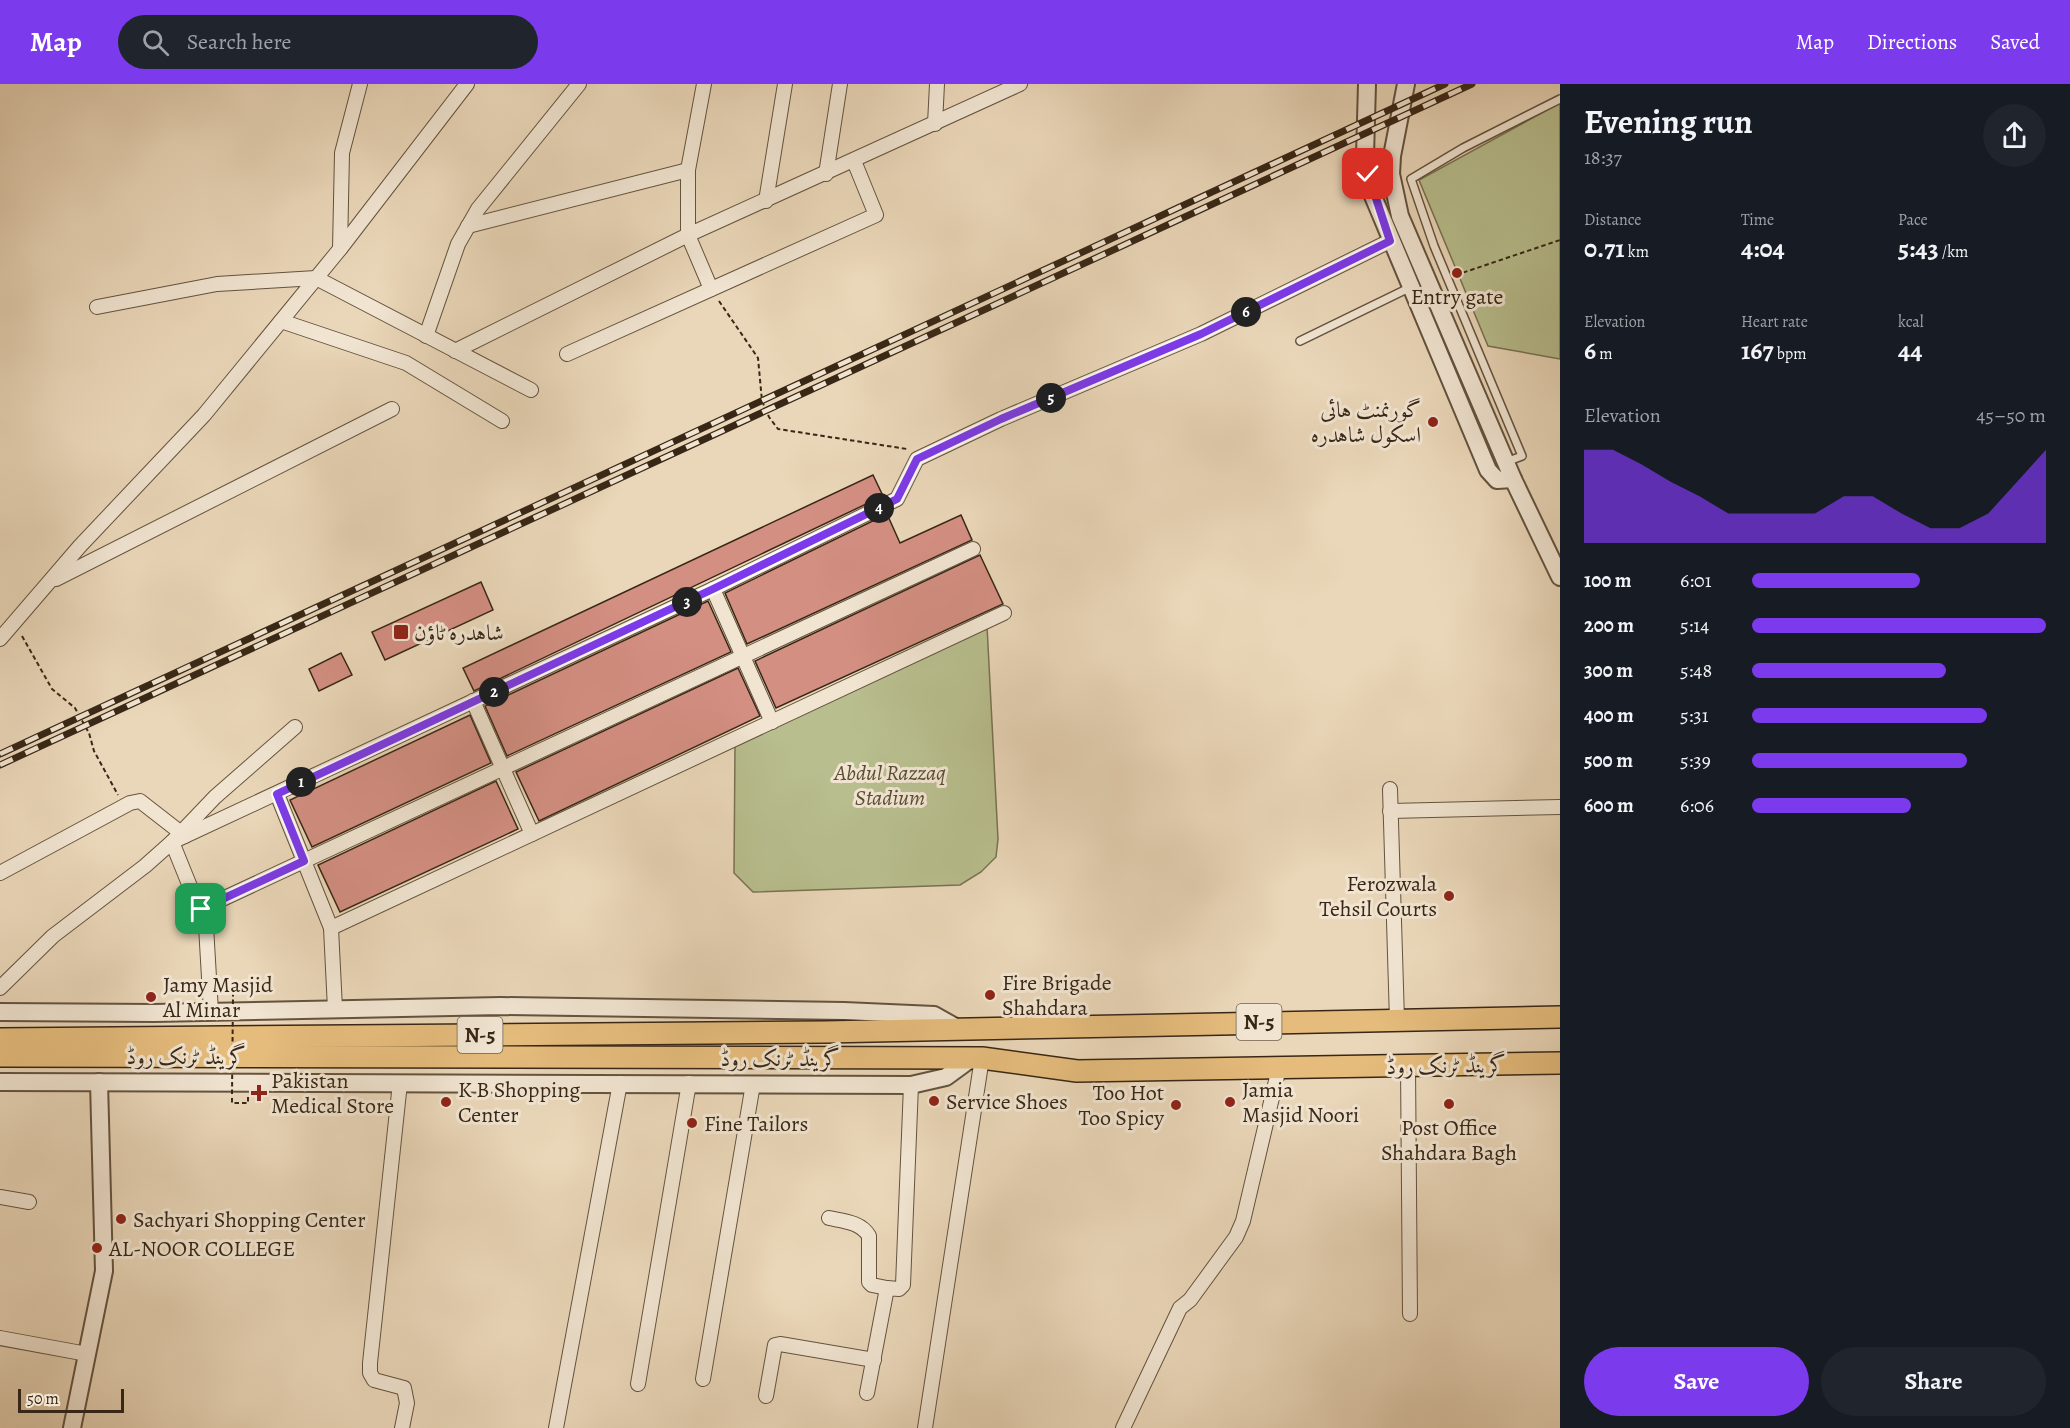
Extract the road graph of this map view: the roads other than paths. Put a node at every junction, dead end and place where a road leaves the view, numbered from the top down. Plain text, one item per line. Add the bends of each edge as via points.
1 (360, 84) edge
2 (467, 84) edge
3 (579, 84) edge
4 (704, 84) edge
5 (785, 84) edge
6 (840, 84) edge
7 (937, 84) edge
8 (1020, 84) edge
9 (1367, 84) edge
10 (1406, 84) edge
11 (1560, 99) edge
12 (935, 124) junction
13 (854, 161) junction
14 (688, 171) junction
15 (826, 174) junction
16 (766, 201) junction
17 (468, 226) junction
18 (688, 235) junction
19 (1390, 241) junction
20 (340, 249) junction
21 (316, 278) junction
22 (1411, 287) junction
23 (711, 289) junction
24 (98, 307) dead end
25 (281, 321) junction
26 (426, 336) junction
27 (1300, 341) dead end
28 (454, 351) junction
29 (567, 354) dead end
30 (531, 390) dead end
31 (392, 410) dead end
32 (502, 421) dead end
33 (1506, 462) junction
34 (1513, 479) junction
35 (974, 549) dead end
36 (1560, 577) edge
37 (48, 582) junction
38 (713, 589) junction
39 (1004, 613) dead end
40 (0, 639) edge
41 (743, 656) junction
42 (473, 701) junction
43 (772, 722) junction
44 (295, 727) dead end
45 (503, 768) junction
46 (1390, 789) dead end
47 (277, 794) junction
48 (1560, 807) edge
49 (1390, 811) junction
50 (532, 834) junction
51 (180, 837) junction
52 (304, 861) junction
53 (0, 873) edge
54 (201, 909) junction
55 (331, 928) junction
56 (0, 988) edge
57 (335, 1009) junction
58 (0, 1012) edge
59 (211, 1012) junction
60 (1560, 1017) edge
61 (1397, 1020) junction
62 (959, 1029) junction
63 (0, 1039) edge
64 (0, 1056) edge
65 (977, 1058) junction
66 (1560, 1063) edge
67 (1408, 1066) junction
68 (1279, 1068) junction
69 (0, 1082) edge
70 (99, 1082) junction
71 (400, 1083) junction
72 (620, 1083) junction
73 (689, 1083) junction
74 (753, 1084) junction
75 (911, 1085) junction
76 (0, 1197) edge
77 (29, 1202) dead end
78 (829, 1218) dead end
79 (887, 1288) junction
80 (1410, 1314) dead end
81 (0, 1338) edge
82 (87, 1354) junction
83 (874, 1360) junction
84 (703, 1379) dead end
85 (638, 1384) dead end
86 (867, 1393) dead end
87 (766, 1396) dead end
88 (72, 1428) edge
89 (402, 1428) edge
90 (556, 1428) edge
91 (925, 1428) edge
92 (1123, 1428) edge

1 - 20 street via 342,153
2 - 20 street
3 - 17 street
4 - 14 street
5 - 16 street
6 - 15 street
7 - 12 street
8 - 12 street
9 - 19 street via 1368,174
10 - 33 street via 1391,174 1400,216
11 - 33 lane via 1411,179 1522,456
12 - 13 street
13 - 15 street
13 - 23 street via 876,215
14 - 17 street
14 - 18 street
15 - 16 street
16 - 18 street
17 - 26 street
18 - 23 street
18 - 28 street
19 - 22 street
19 - 38 street via 1201,334 917,459 897,499
20 - 21 street
21 - 24 street via 217,284
21 - 25 street
21 - 26 street
22 - 27 lane
22 - 34 street via 1488,470 1497,480
23 - 29 street
25 - 32 street via 406,363
25 - 37 street via 204,415
26 - 28 street
28 - 30 street
31 - 37 street
33 - 34 street
34 - 36 street
35 - 41 street
37 - 40 street
38 - 41 street
38 - 42 street
39 - 43 street
41 - 43 street
41 - 45 street
42 - 45 street
42 - 47 street
43 - 50 street
44 - 51 street via 215,797
45 - 50 street
45 - 52 street
46 - 49 street
47 - 51 street
47 - 52 street
48 - 49 street
49 - 61 street
50 - 55 street
51 - 53 street via 140,801
51 - 54 street
51 - 56 street via 53,936
52 - 54 street
52 - 55 street
54 - 59 street via 208,941
55 - 57 street
57 - 59 street
57 - 62 street via 501,1006 844,1011 934,1015
58 - 59 street
60 - 61 highway, گرینڈ ٹرنک روڈ / N-5
61 - 62 highway, گرینڈ ٹرنک روڈ / N-5
62 - 63 highway, گرینڈ ٹرنک روڈ / N-5
64 - 65 highway, گرینڈ ٹرنک روڈ / N-5
65 - 68 highway, گرینڈ ٹرنک روڈ / N-5 via 1077,1071
65 - 75 street via 946,1077
65 - 91 street
66 - 67 highway, گرینڈ ٹرنک روڈ / N-5
67 - 68 highway, گرینڈ ٹرنک روڈ / N-5
67 - 80 street
68 - 92 street via 1247,1208 1236,1238 1180,1308
69 - 70 street
70 - 71 street
70 - 82 street via 104,1270
71 - 72 street
71 - 89 street via 370,1373 375,1380 404,1388 407,1403
72 - 73 street
72 - 90 street
73 - 74 street
73 - 85 street
74 - 75 street
74 - 84 street
75 - 79 street via 903,1285 899,1289
76 - 77 street
78 - 79 street via 865,1229 869,1236 869,1281
79 - 83 street
81 - 82 street
82 - 88 street
83 - 86 street
83 - 87 street via 775,1345

